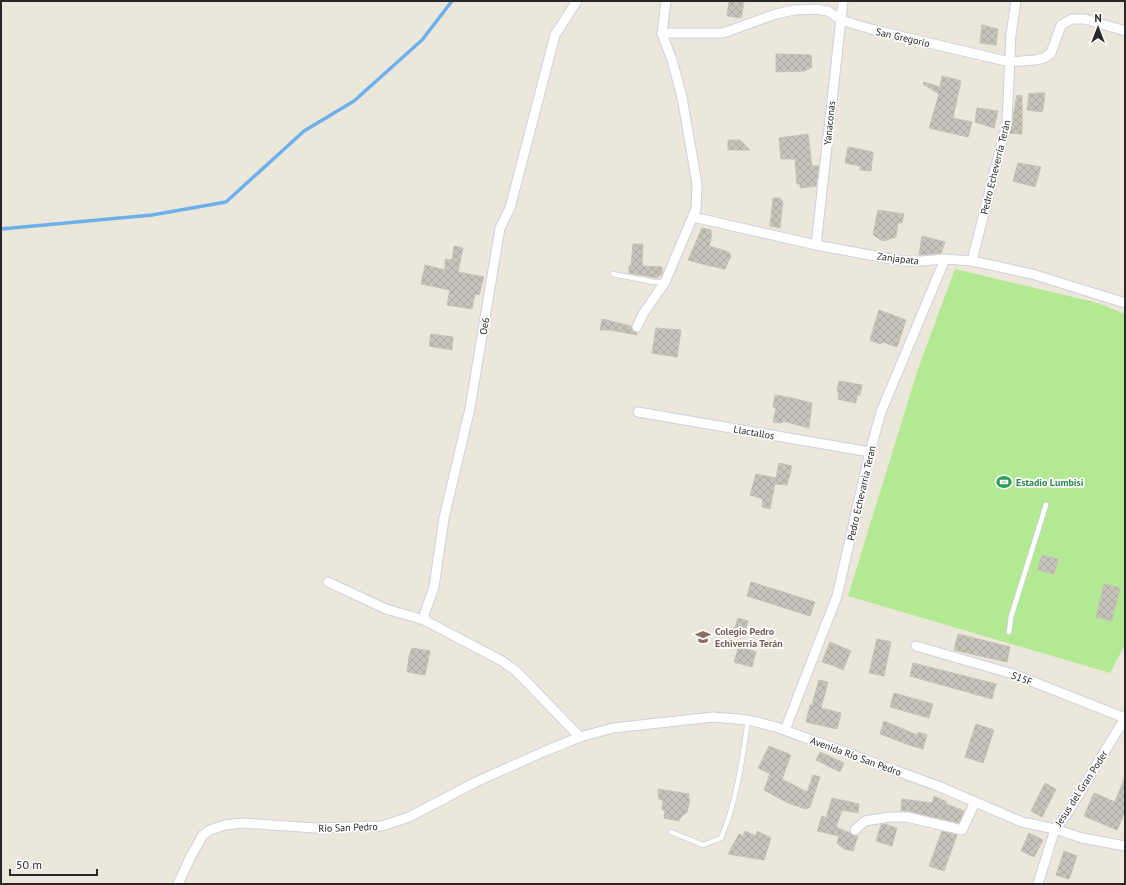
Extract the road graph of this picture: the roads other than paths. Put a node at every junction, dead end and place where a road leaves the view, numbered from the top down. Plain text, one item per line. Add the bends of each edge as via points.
1 (577, 1) edge
2 (666, 1) edge
3 (843, 1) edge
4 (1016, 1) edge
5 (841, 20) junction
6 (1125, 31) edge
7 (662, 34) junction
8 (1010, 62) junction
9 (693, 217) junction
10 (816, 245) junction
11 (945, 259) junction
12 (972, 260) junction
13 (614, 274) dead end
14 (664, 282) junction
15 (1125, 303) edge
16 (637, 327) dead end
17 (638, 412) dead end
18 (870, 452) junction
19 (1046, 505) dead end
20 (328, 582) dead end
21 (424, 620) junction
22 (1009, 632) dead end
23 (916, 646) dead end
24 (1125, 718) edge
25 (748, 720) junction
26 (785, 730) junction
27 (580, 736) junction
28 (975, 802) junction
29 (1055, 829) junction
30 (854, 830) dead end
31 (671, 832) dead end
32 (1125, 846) edge
33 (178, 884) edge
34 (1038, 884) edge

1 - 21 street, Oe6 via 555,35 510,208 500,228 470,408 444,518 434,587
2 - 7 street
3 - 5 street, Yanaconas
4 - 8 street, Pedro Echeverría Terán
5 - 7 street, San Gregorio via 828,11 794,10 723,33
5 - 8 street, San Gregorio
5 - 10 street, Yanaconas
6 - 8 street, San Gregorio via 1085,19 1072,19 1061,25 1051,53 1044,58
7 - 9 street via 682,97 691,144 697,184 696,209
8 - 12 street, Pedro Echeverría Terán via 1007,122
9 - 10 street, Zanjapata
9 - 14 street
10 - 11 street, Zanjapata via 902,261
11 - 12 street, Zanjapata
11 - 18 street, Pedro Echevarria Teran via 881,412
12 - 15 street, Zanjapata via 1032,274
13 - 14 lane
14 - 16 street
17 - 18 street, Llactallos
18 - 26 street, Pedro Echevarria Teran via 837,596
19 - 22 lane via 1011,616
20 - 21 street via 386,609
21 - 27 street via 516,671
23 - 24 street, S15F via 1013,674
24 - 29 street, Jesus del Gran Poder via 1067,814
25 - 26 street, Avenida Río San Pedro
25 - 27 street, Avenida Río San Pedro via 713,717 613,728
25 - 31 lane via 737,787 721,838 703,845
26 - 28 street, Avenida Río San Pedro
27 - 33 street, Río San Pedro via 476,782 409,817 382,826 315,828 243,823 210,830 203,835
28 - 29 street, Avenida Río San Pedro via 1022,822
28 - 30 street via 962,830 907,817 865,821
29 - 32 street, Avenida Río San Pedro via 1082,838
29 - 34 street, Jesus del Gran Poder

